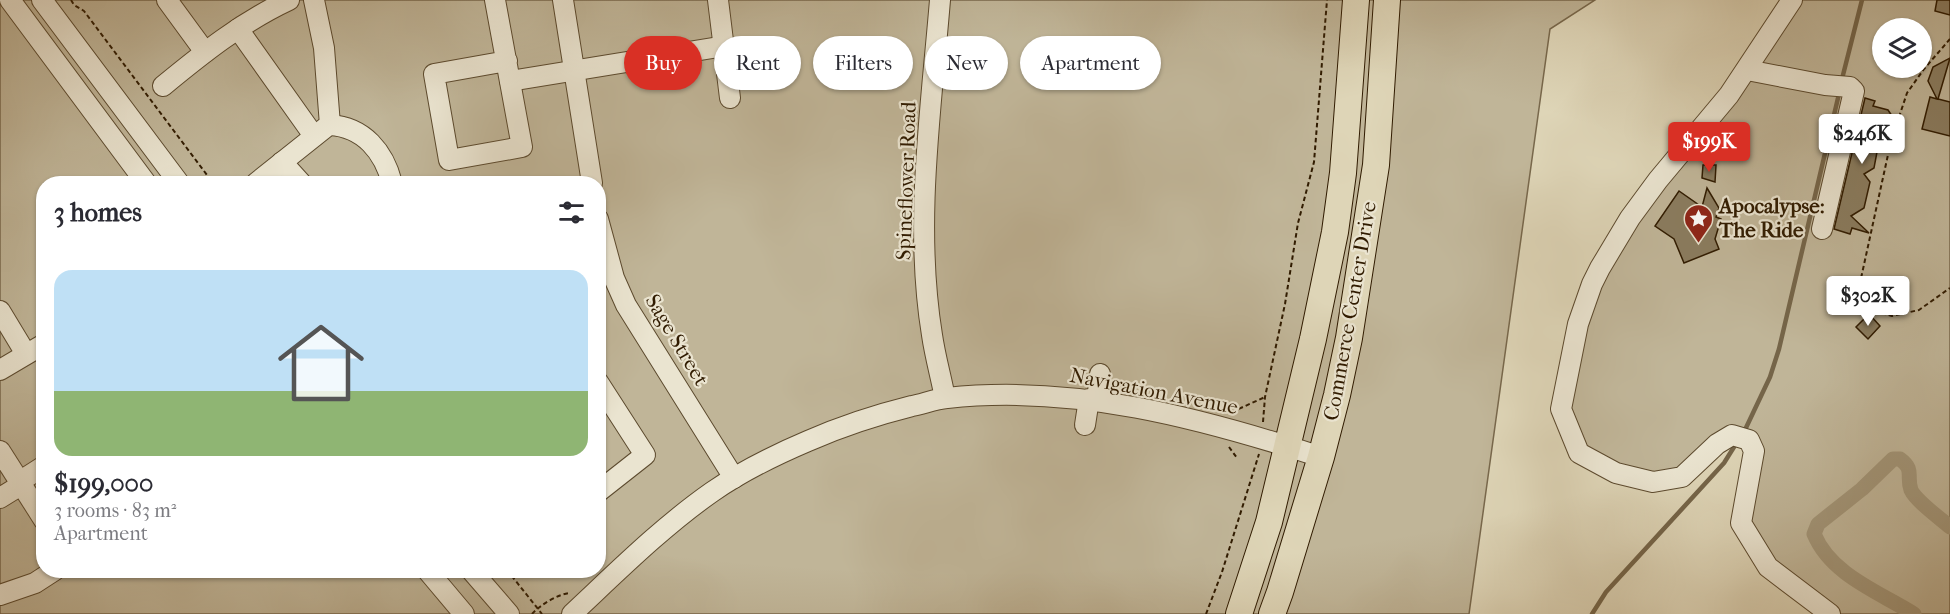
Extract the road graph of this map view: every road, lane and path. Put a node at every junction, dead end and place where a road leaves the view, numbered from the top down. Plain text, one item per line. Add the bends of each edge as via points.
1 (10, 0) edge
2 (70, 0) edge
3 (166, 0) edge
4 (289, 0) edge
5 (314, 0) edge
6 (495, 0) edge
7 (563, 0) edge
8 (718, 0) edge
9 (940, 0) edge
10 (1327, 0) edge
11 (1356, 0) edge
12 (1388, 0) edge
13 (1792, 0) edge
14 (49, 2) edge
15 (238, 28) junction
16 (723, 36) edge
17 (1950, 39) edge
18 (714, 48) edge
19 (205, 52) junction
20 (507, 62) junction
21 (1747, 70) junction
22 (574, 71) junction
23 (510, 81) junction
24 (163, 86) dead end
25 (729, 90) edge
26 (730, 98) dead end
27 (322, 131) junction
28 (282, 162) junction
29 (141, 176) edge
30 (174, 176) edge
31 (208, 176) edge
32 (265, 176) edge
33 (294, 176) edge
34 (390, 176) edge
35 (591, 176) edge
36 (1822, 228) dead end
37 (606, 248) edge
38 (1950, 288) edge
39 (0, 311) edge
40 (36, 348) edge
41 (26, 354) junction
42 (0, 370) edge
43 (1100, 374) dead end
44 (606, 394) edge
45 (1265, 397) junction
46 (945, 398) junction
47 (1093, 400) junction
48 (1242, 409) dead end
49 (1264, 417) dead end
50 (1085, 425) dead end
51 (1288, 446) junction
52 (0, 451) edge
53 (1322, 457) junction
54 (1258, 460) dead end
55 (36, 472) edge
56 (734, 478) junction
57 (20, 483) junction
58 (606, 486) edge
59 (0, 498) edge
60 (36, 508) edge
61 (43, 578) edge
62 (434, 578) edge
63 (478, 578) edge
64 (513, 578) edge
65 (565, 593) dead end
66 (0, 595) edge
67 (537, 608) junction
68 (464, 614) edge
69 (509, 614) edge
70 (532, 614) edge
71 (542, 614) edge
72 (572, 614) edge
73 (1206, 614) edge
74 (1239, 614) edge
75 (1272, 614) edge
76 (1830, 614) edge

1 - 29 street
2 - 31 path via 84,11
3 - 19 street
4 - 15 street
5 - 27 street via 325,59
6 - 20 street
7 - 22 street
8 - 16 street
9 - 46 street, Spineflower Road via 925,198 932,335
10 - 45 path via 1314,162 1302,201
11 - 51 main road, Commerce Center Drive via 1335,232
12 - 53 main road, Commerce Center Drive via 1374,176 1348,338
13 - 21 street
14 - 30 street
15 - 19 street
15 - 27 street
17 - 38 path via 1907,93 1891,141 1858,292 1865,305 1892,316 1919,310
18 - 22 street
19 - 24 street
20 - 23 street
20 - 23 street via 434,74 449,160 522,147
21 - 36 street via 1825,86 1850,87 1854,91
21 - 76 street via 1630,218 1600,268 1578,324 1561,409 1579,453 1617,472 1653,482 1682,477 1732,435 1749,440 1754,451 1741,523 1768,567
22 - 23 street
22 - 35 street
25 - 26 street
27 - 28 street
27 - 34 street via 343,126 365,137 388,167
28 - 32 street
28 - 33 street
37 - 56 street, Sage Street via 626,305
39 - 41 street
40 - 41 street
41 - 42 street
43 - 47 street
44 - 58 street via 645,455
45 - 48 path
45 - 49 path
46 - 47 street, Navigation Avenue via 1020,394
46 - 56 street, Navigation Avenue via 841,426
47 - 50 street
47 - 51 street, Navigation Avenue via 1169,414
51 - 53 street, Navigation Avenue
51 - 74 main road, Commerce Center Drive via 1269,522
52 - 57 street
53 - 75 main road, Commerce Center Drive
54 - 73 path
55 - 57 street
56 - 72 street, Navigation Avenue via 687,510
57 - 59 street
57 - 60 street
61 - 66 street
62 - 68 street
63 - 69 street
64 - 67 path
65 - 67 path
67 - 70 path
67 - 71 path

